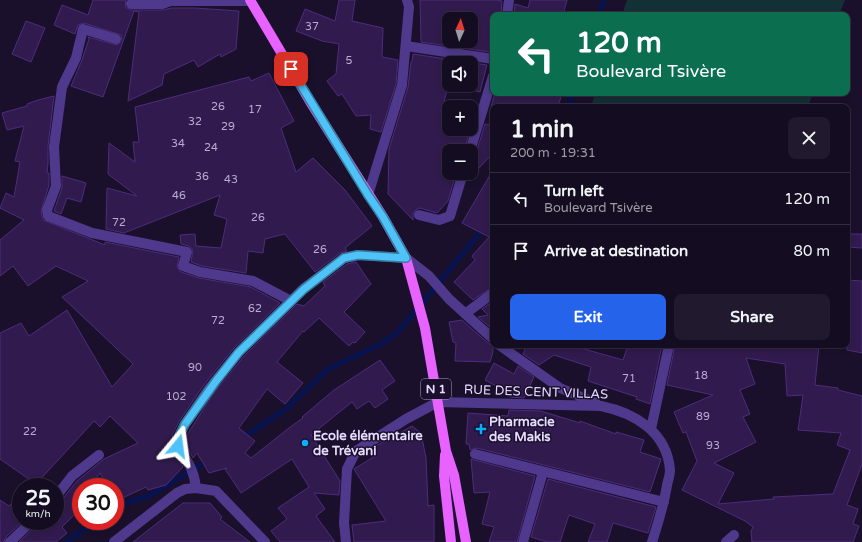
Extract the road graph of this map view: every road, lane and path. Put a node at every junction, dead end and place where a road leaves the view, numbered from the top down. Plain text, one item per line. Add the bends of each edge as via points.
1 (250, 0) edge
2 (407, 0) edge
3 (509, 0) edge
4 (131, 4) dead end
5 (507, 12) edge
6 (116, 39) dead end
7 (406, 46) junction
8 (490, 59) edge
9 (490, 86) edge
10 (472, 144) edge
11 (461, 180) edge
12 (368, 195) junction
13 (419, 215) dead end
14 (406, 258) junction
15 (490, 295) edge
16 (291, 301) junction
17 (466, 314) junction
18 (490, 336) edge
19 (503, 348) edge
20 (668, 348) edge
21 (438, 402) junction
22 (601, 406) junction
23 (651, 429) junction
24 (446, 451) junction
25 (475, 454) dead end
26 (99, 455) dead end
27 (543, 472) junction
28 (64, 486) edge
29 (196, 488) junction
30 (664, 502) junction
31 (23, 530) edge
32 (10, 542) edge
33 (114, 542) edge
34 (264, 542) edge
35 (346, 542) edge
36 (451, 542) edge
37 (466, 542) edge
38 (523, 542) edge
39 (652, 542) edge

1 - 4 street
1 - 12 main road, N 1
2 - 7 street via 410,7
3 - 5 street
6 - 16 street via 83,29 76,58 62,87 54,147 56,186 47,210 48,216 92,233 188,252 183,266 200,272 253,282
7 - 8 street
7 - 12 street via 402,85
9 - 10 street
11 - 13 street via 450,216 439,220
12 - 14 main road, N 1
14 - 16 street via 358,255 344,258
14 - 17 street via 429,276
14 - 21 main road, N 1 via 425,328
15 - 17 street
16 - 29 street via 239,352 185,424 179,436 178,446 195,475
17 - 18 street
19 - 22 street via 560,388
20 - 23 street
21 - 22 street, RUE DES CENT VILLAS
21 - 24 main road, N 1
21 - 35 street via 356,451 347,470 344,522
22 - 23 street, RUE DES CENT VILLAS via 618,410
23 - 30 street, RUE DES CENT VILLAS via 665,448 670,471
24 - 36 main road, N 1 via 444,476
24 - 37 main road, N 1 via 454,475
25 - 27 street
26 - 28 street via 72,476
27 - 30 street
27 - 38 street
29 - 33 street via 177,493
29 - 34 street via 216,491
30 - 39 street, RUE DES CENT VILLAS
31 - 32 street

